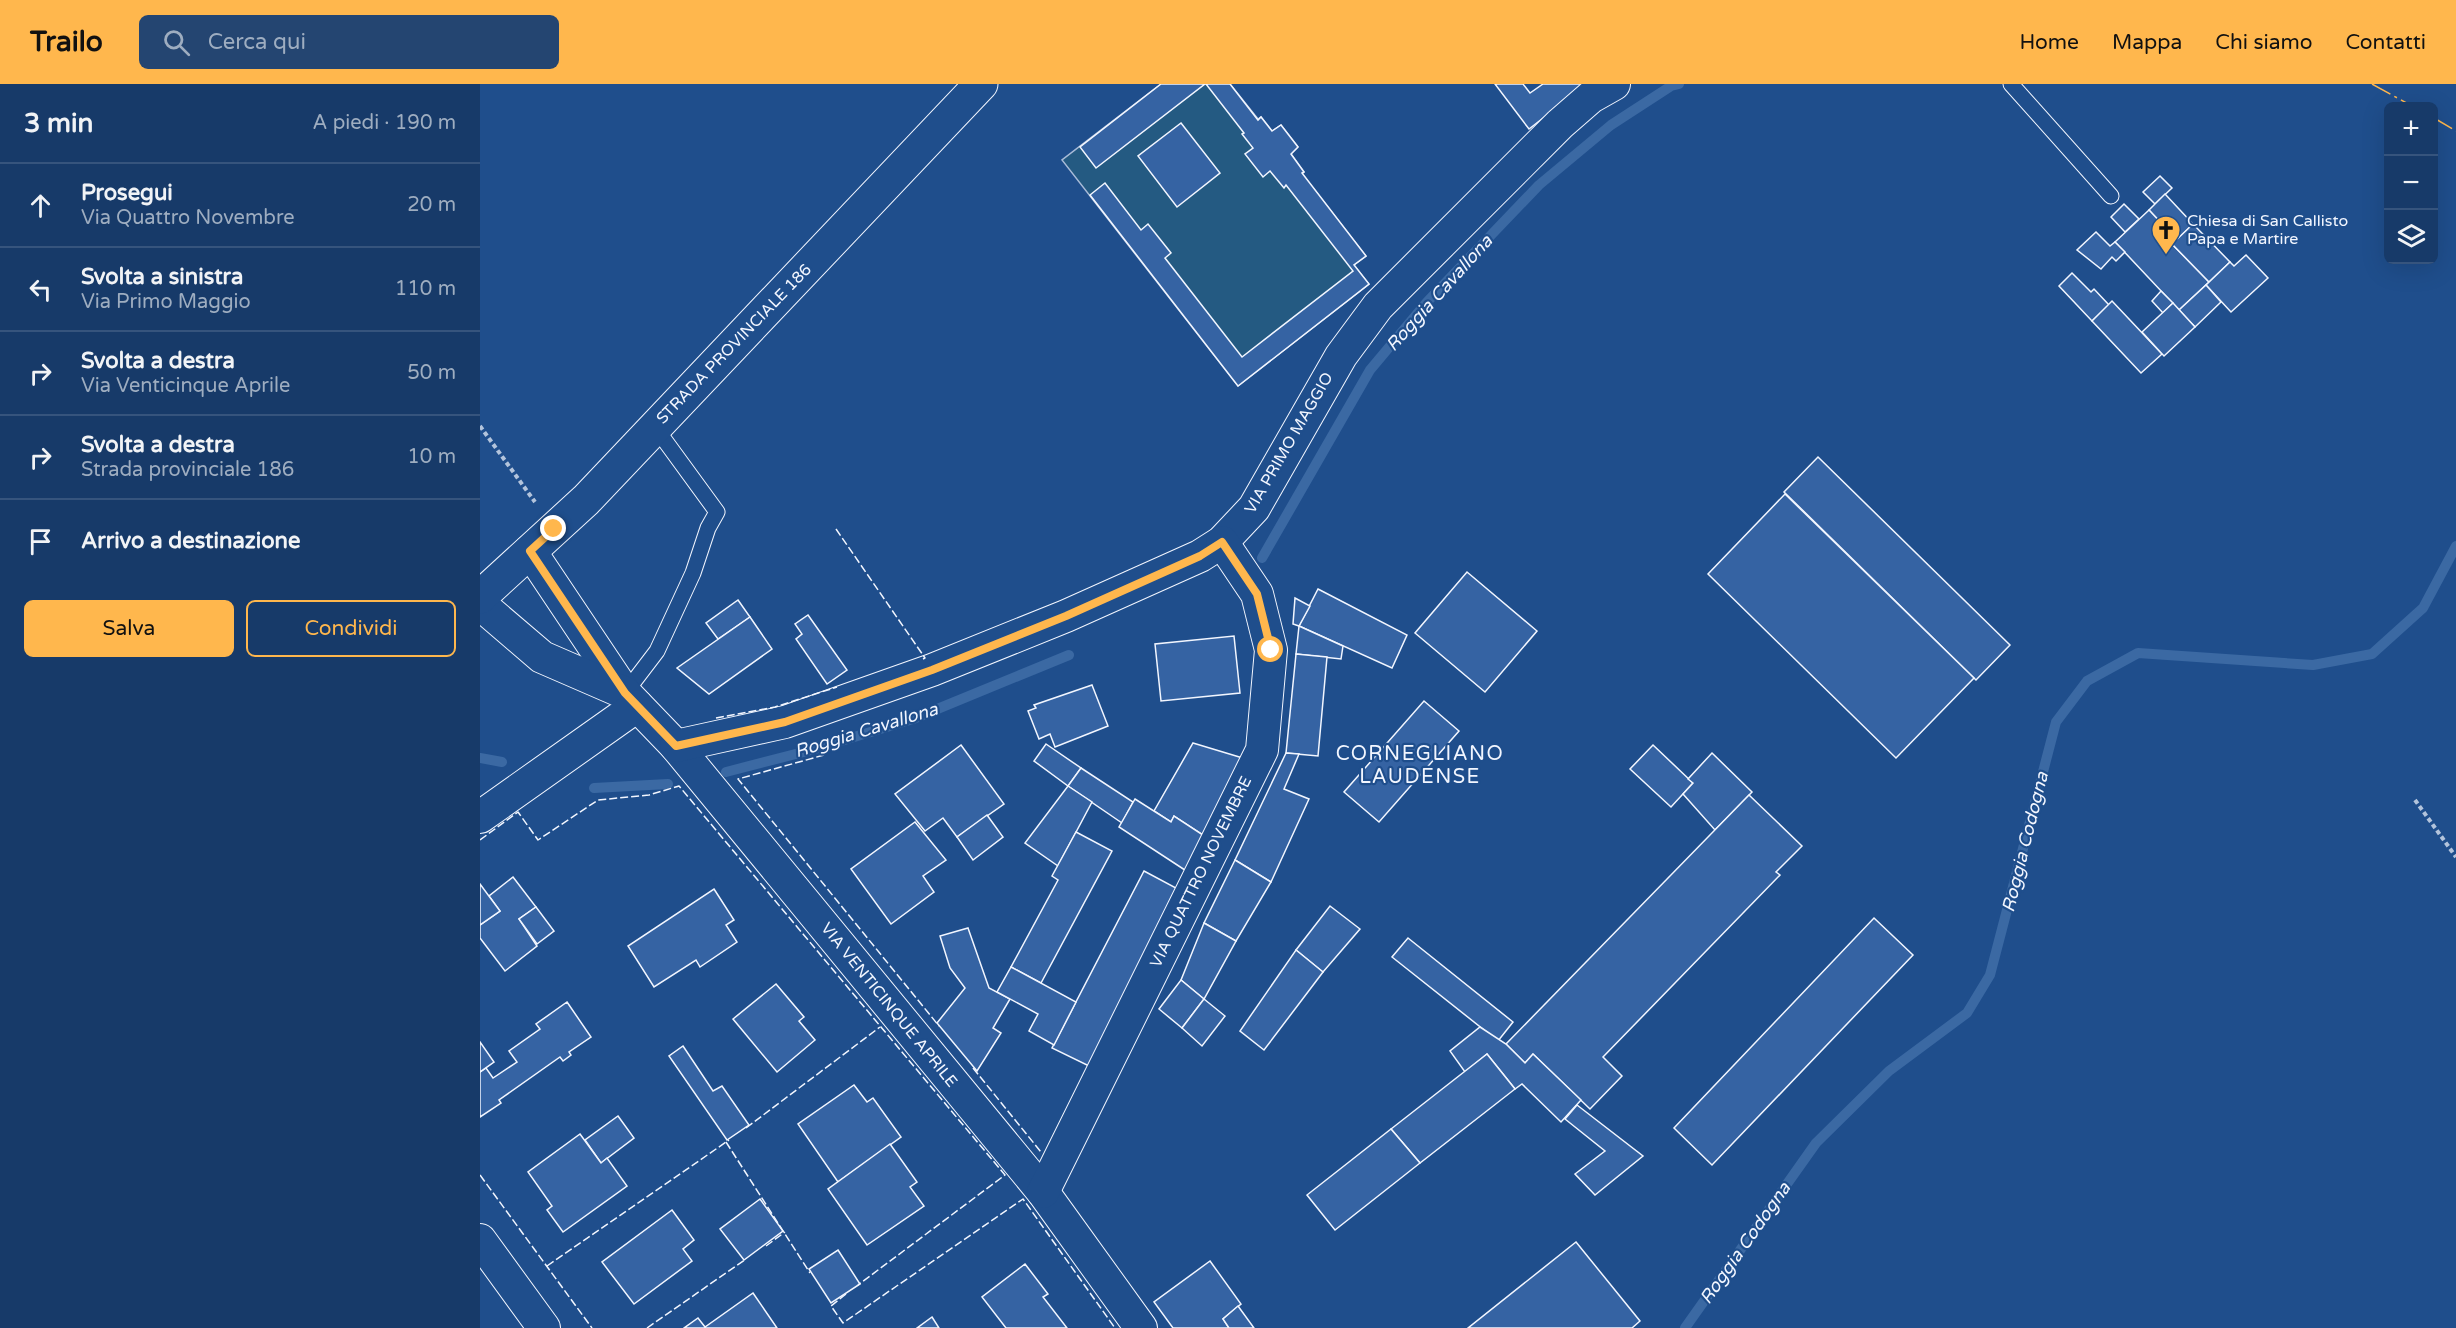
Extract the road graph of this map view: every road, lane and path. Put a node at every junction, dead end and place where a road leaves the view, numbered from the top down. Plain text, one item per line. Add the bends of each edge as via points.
1 (981, 84) edge
2 (1614, 84) edge
3 (2011, 84) edge
4 (2111, 196) dead end
5 (480, 426) edge
6 (655, 427) junction
7 (554, 529) junction
8 (1222, 542) junction
9 (530, 551) junction
10 (480, 597) edge
11 (480, 604) edge
12 (631, 699) junction
13 (676, 746) junction
14 (2415, 800) dead end
15 (480, 817) edge
16 (2456, 856) edge
17 (1043, 1192) junction
18 (486, 1260) edge
19 (544, 1328) edge
20 (1141, 1328) edge

1 - 6 main road, STRADA PROVINCIALE 186
2 - 8 street, VIA PRIMO MAGGIO via 1591,97 1560,124 1378,306 1341,356 1254,507
3 - 4 lane
5 - 7 path
6 - 7 main road, STRADA PROVINCIALE 186
6 - 12 lane via 717,512 693,573
7 - 9 main road, STRADA PROVINCIALE 186
8 - 13 street, VIA PRIMO MAGGIO via 1200,556 1066,616 932,670 785,722
8 - 17 street, VIA QUATTRO NOVEMBRE via 1257,594 1271,650 1262,750
9 - 10 main road, STRADA PROVINCIALE 186
9 - 12 street, VIA VENTICINQUE APRILE
11 - 12 street, VIA VENTICINQUE APRILE via 542,657
12 - 13 street, VIA VENTICINQUE APRILE
12 - 15 street
13 - 17 street, VIA VENTICINQUE APRILE
14 - 16 path
17 - 20 street, VIA VENTICINQUE APRILE
18 - 19 street

